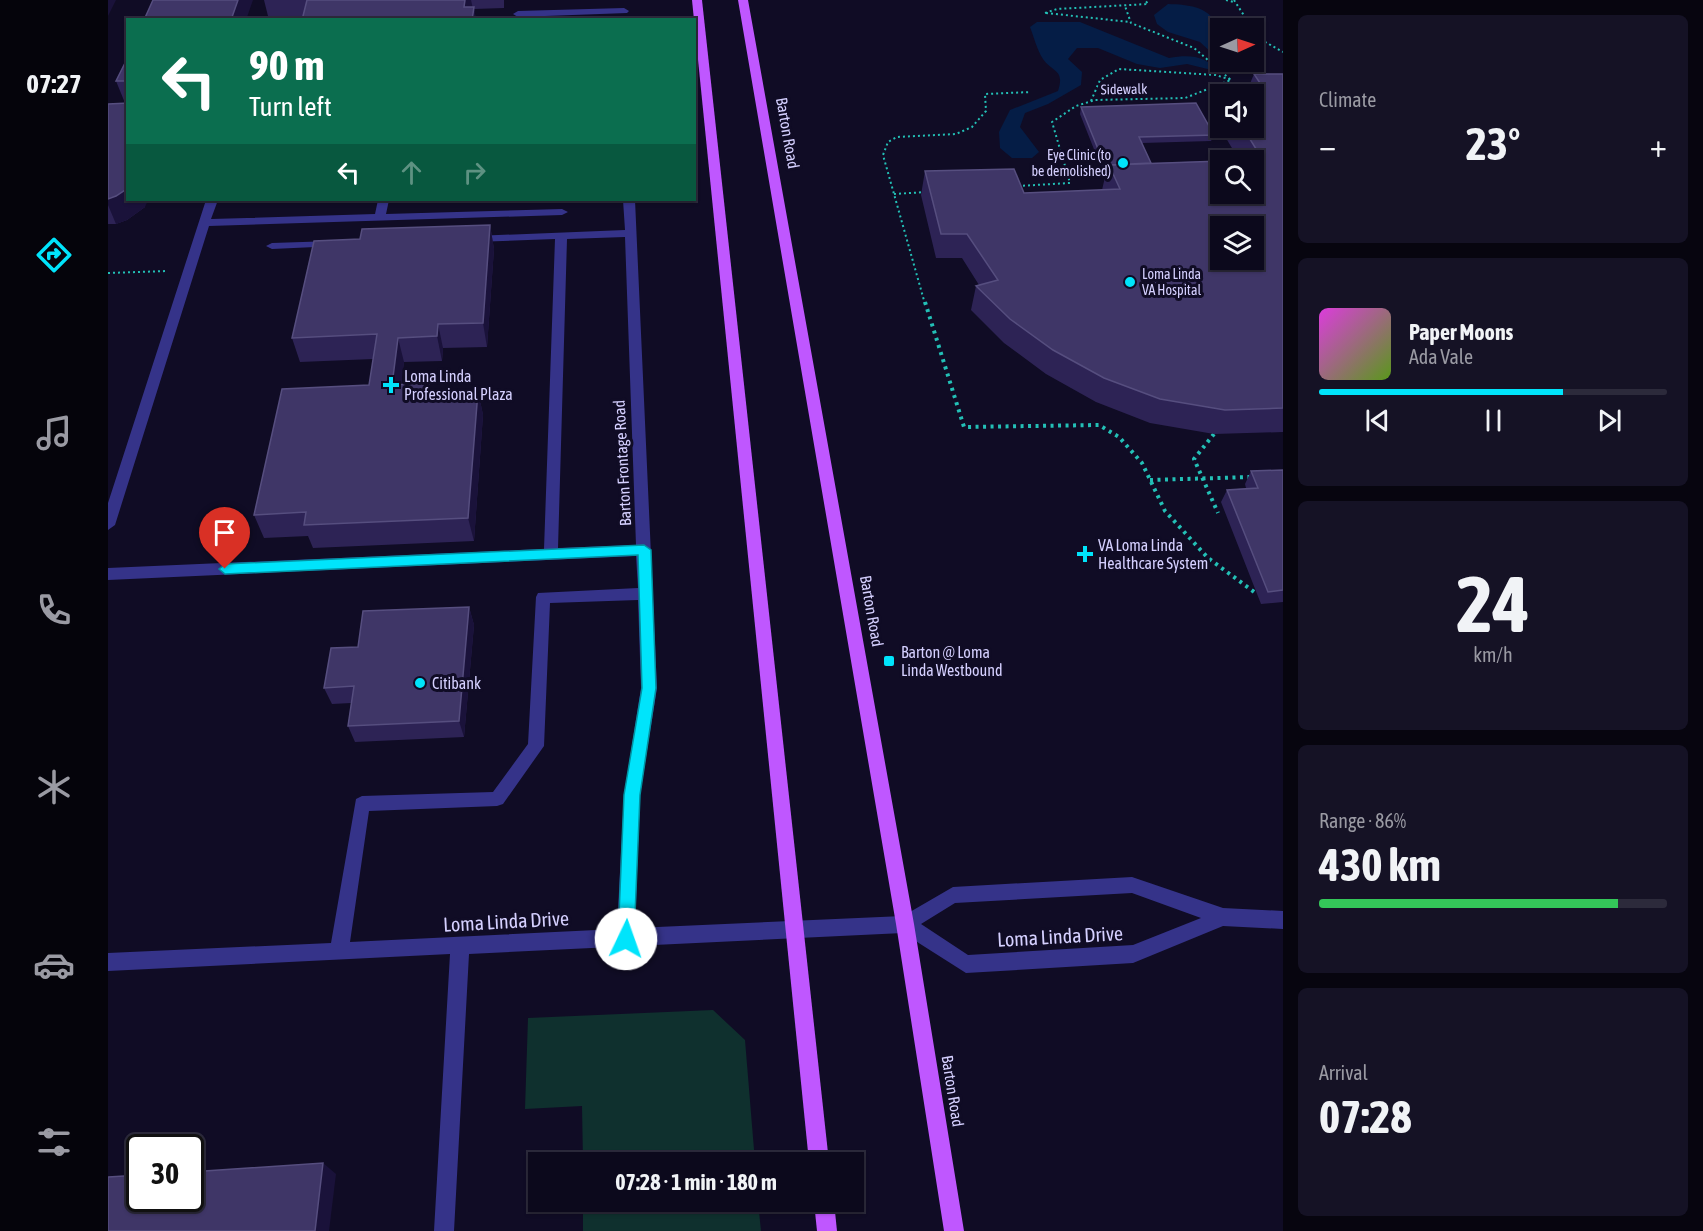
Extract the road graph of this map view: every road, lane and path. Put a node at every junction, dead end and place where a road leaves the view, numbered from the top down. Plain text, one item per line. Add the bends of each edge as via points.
1 (519, 0) edge
2 (623, 0) edge
3 (697, 0) edge
4 (743, 0) edge
5 (1145, 0) edge
6 (1226, 0) edge
7 (1234, 1) edge
8 (1125, 6) junction
9 (624, 15) edge
10 (518, 17) edge
11 (1245, 18) edge
12 (1131, 23) junction
13 (1264, 41) edge
14 (1283, 52) edge
15 (1231, 80) junction
16 (1031, 92) dead end
17 (1091, 101) junction
18 (1011, 186) edge
19 (929, 192) edge
20 (894, 194) junction
21 (212, 201) edge
22 (383, 201) edge
23 (629, 201) edge
24 (562, 212) dead end
25 (380, 219) junction
26 (204, 223) junction
27 (630, 233) junction
28 (561, 236) junction
29 (457, 239) edge
30 (342, 243) edge
31 (272, 246) dead end
32 (167, 271) dead end
33 (108, 273) edge
34 (1214, 434) edge
35 (1260, 477) edge
36 (1203, 478) junction
37 (1150, 480) junction
38 (1218, 513) dead end
39 (108, 525) edge
40 (644, 550) junction
41 (551, 554) junction
42 (108, 574) edge
43 (646, 594) junction
44 (1257, 594) dead end
45 (1223, 917) junction
46 (1283, 920) edge
47 (905, 924) junction
48 (792, 928) junction
49 (626, 939) junction
50 (460, 946) junction
51 (339, 951) junction
52 (108, 962) edge
53 (818, 1152) edge
54 (825, 1212) edge
55 (444, 1231) edge
56 (827, 1231) edge
57 (954, 1231) edge

1 - 10 street
2 - 9 street
3 - 48 main road
4 - 47 main road, Barton Road
5 - 8 path via 1148,4
6 - 7 path
7 - 11 path
8 - 12 path
8 - 12 path via 1045,13 1058,17 1098,16
9 - 10 street
12 - 15 path via 1149,33 1187,44
13 - 14 path
15 - 17 path, Sidewalk via 1185,98
15 - 17 path via 1216,75 1119,69 1108,72 1095,84
16 - 20 path via 985,94 986,111 972,127 956,134 888,142 884,156
17 - 18 path, Sidewalk via 1052,122 1070,183
19 - 20 path
20 - 37 path via 964,427 1099,425 1119,437 1142,463
21 - 26 street
22 - 25 street
23 - 27 street, Barton Frontage Road
24 - 25 street
25 - 26 street
26 - 39 street
27 - 28 street
27 - 40 street, Barton Frontage Road
28 - 29 street
28 - 41 street
30 - 31 street
32 - 33 path
34 - 36 path via 1194,459
35 - 36 path
36 - 37 path
36 - 38 path
37 - 44 path via 1165,511 1208,558
40 - 41 street
40 - 43 street, Barton Frontage Road
41 - 42 street
43 - 49 street, Barton Frontage Road via 649,688 632,795
43 - 51 street via 543,597 536,746 497,799 362,804
45 - 46 street, Loma Linda Drive
45 - 47 street, Loma Linda Drive via 1132,885 953,895
45 - 47 street, Loma Linda Drive via 1133,954 966,964
47 - 48 street, Loma Linda Drive
47 - 57 main road, Barton Road
48 - 49 street, Loma Linda Drive
48 - 53 main road
49 - 50 street, Loma Linda Drive
50 - 51 street, Loma Linda Drive
50 - 55 street
51 - 52 street, Loma Linda Drive
54 - 56 main road

